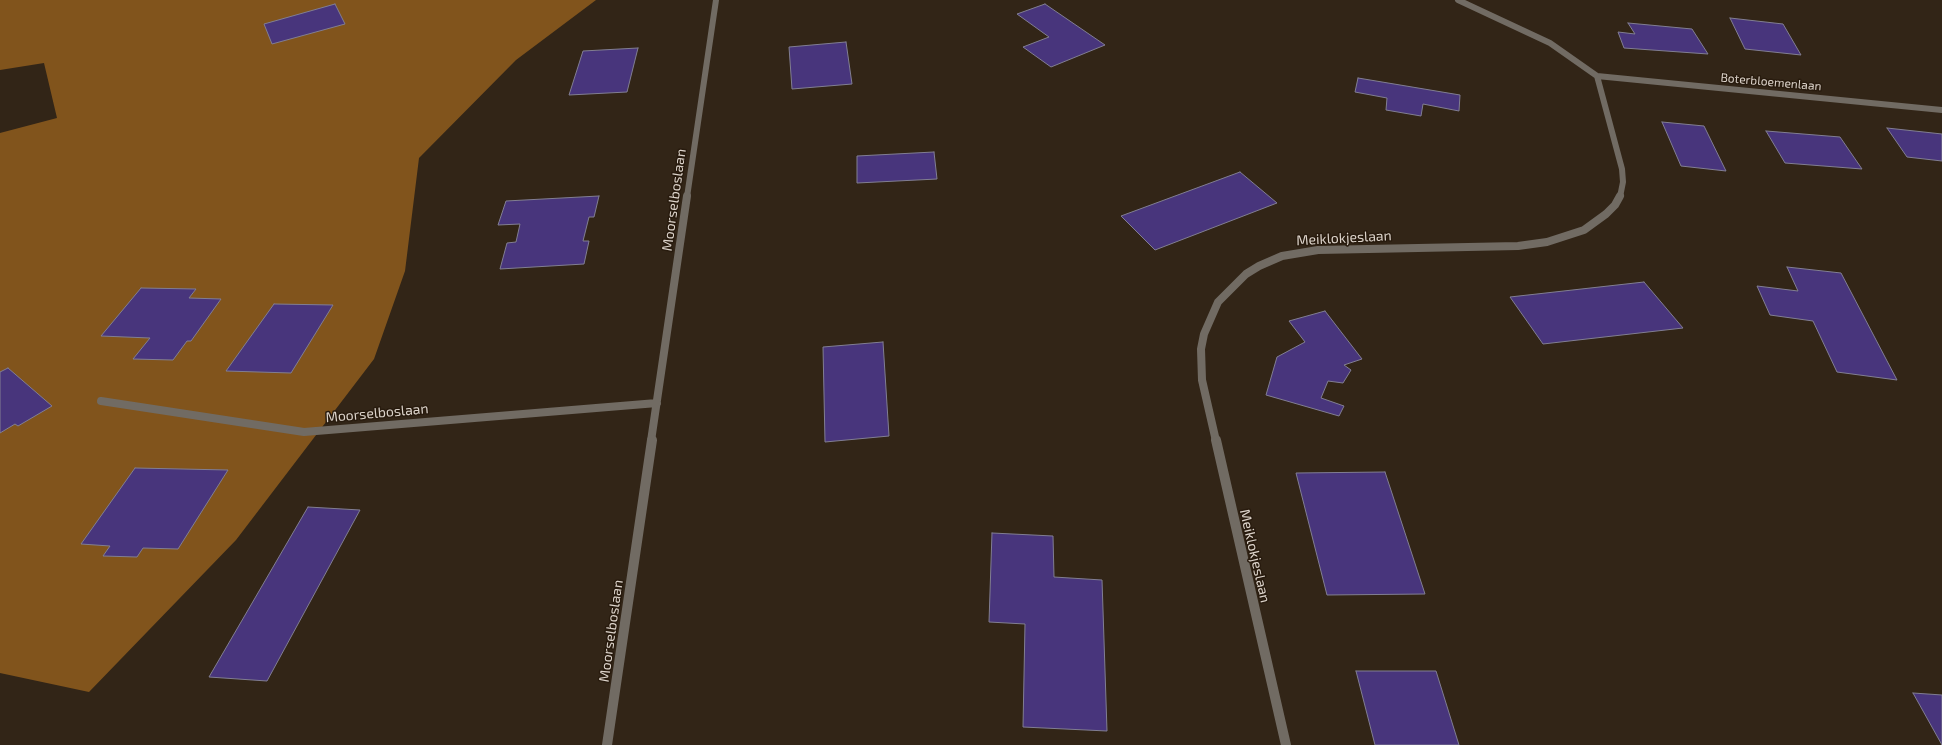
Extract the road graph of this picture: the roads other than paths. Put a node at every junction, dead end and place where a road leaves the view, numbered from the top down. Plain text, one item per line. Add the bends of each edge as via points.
1 (716, 0) edge
2 (1458, 0) edge
3 (1597, 76) junction
4 (1942, 110) edge
5 (102, 401) dead end
6 (657, 403) junction
7 (608, 745) edge
8 (1286, 745) edge

1 - 6 street, Moorselboslaan
2 - 3 street via 1550,43
3 - 4 street, Boterbloemenlaan
3 - 8 street, Meiklokjeslaan via 1622,168 1623,182 1621,194 1615,205 1584,230 1559,240 1524,245 1299,252 1270,260 1246,274 1218,302 1212,314 1201,349 1202,380
5 - 6 street, Moorselboslaan via 304,432
6 - 7 street, Moorselboslaan

